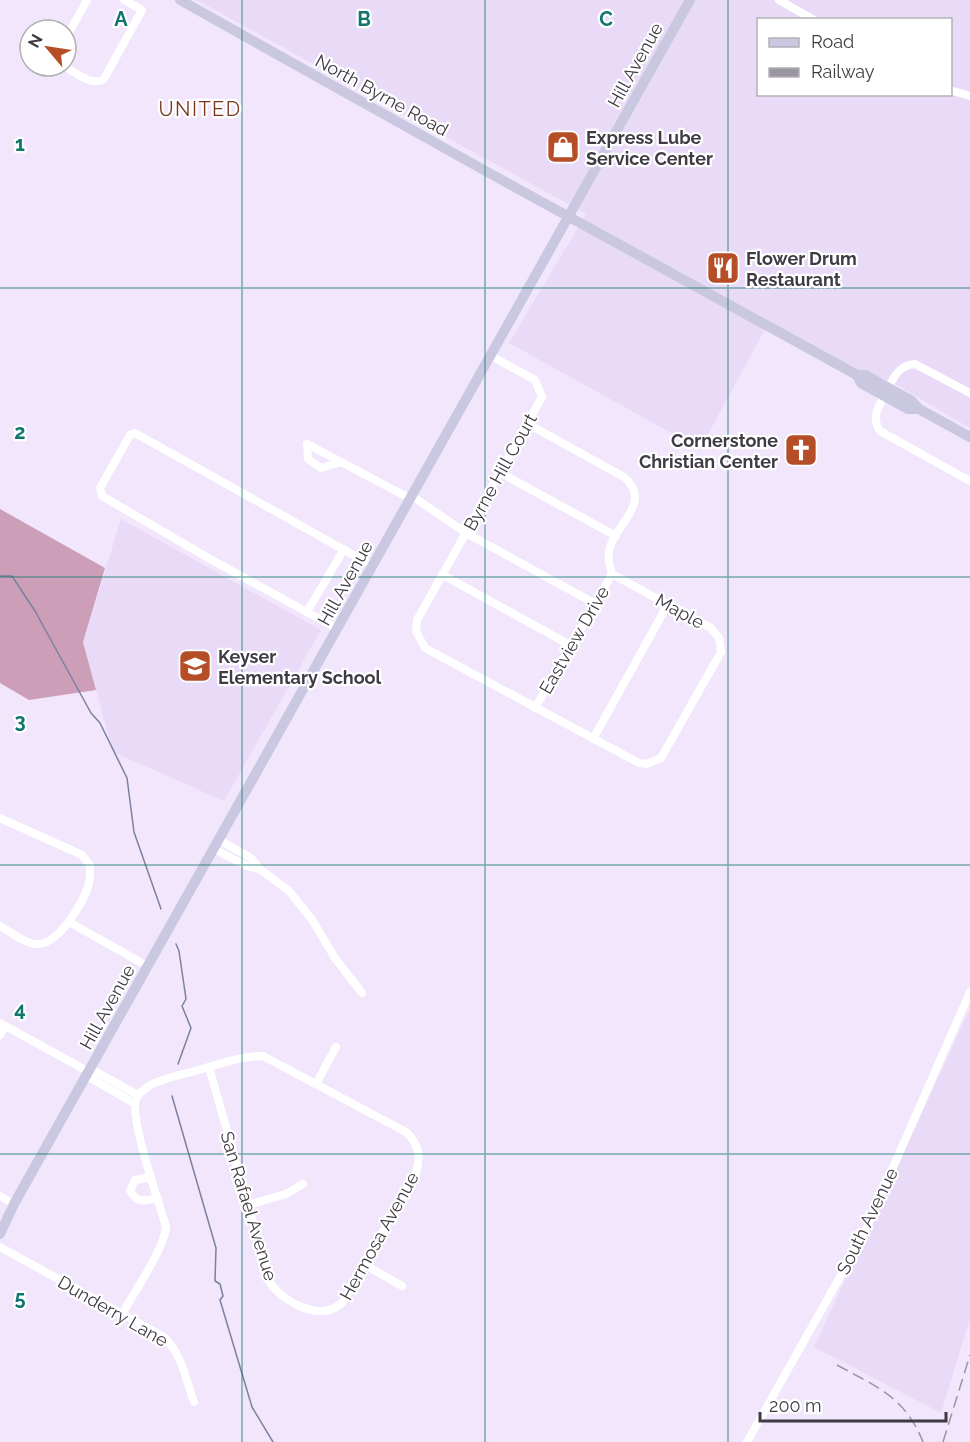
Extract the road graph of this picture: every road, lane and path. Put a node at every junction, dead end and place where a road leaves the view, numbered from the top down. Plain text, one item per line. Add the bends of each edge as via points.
1 (87, 0) edge
2 (124, 0) edge
3 (180, 0) edge
4 (690, 0) edge
5 (779, 0) edge
6 (77, 18) edge
7 (810, 18) edge
8 (78, 74) edge
9 (952, 90) edge
10 (970, 96) edge
11 (569, 218) junction
12 (491, 356) junction
13 (886, 392) junction
14 (970, 393) edge
15 (528, 424) junction
16 (970, 437) edge
17 (341, 462) dead end
18 (501, 473) junction
19 (970, 481) edge
20 (411, 498) junction
21 (466, 533) junction
22 (616, 536) junction
23 (344, 549) junction
24 (374, 566) junction
25 (443, 574) junction
26 (612, 574) junction
27 (594, 603) junction
28 (669, 604) junction
29 (307, 612) junction
30 (338, 629) junction
31 (570, 645) junction
32 (535, 708) junction
33 (593, 739) junction
34 (633, 760) joint
35 (0, 818) edge
36 (217, 845) junction
37 (69, 922) junction
38 (0, 926) edge
39 (149, 967) junction
40 (970, 992) edge
41 (363, 993) dead end
42 (3, 1025) edge
43 (0, 1035) edge
44 (336, 1047) dead end
45 (209, 1067) junction
46 (89, 1073) junction
47 (316, 1084) junction
48 (136, 1099) junction
49 (151, 1177) junction
50 (303, 1184) dead end
51 (0, 1196) edge
52 (158, 1198) junction
53 (248, 1204) junction
54 (12, 1208) junction
55 (0, 1222) edge
56 (0, 1234) edge
57 (0, 1247) edge
58 (365, 1265) junction
59 (402, 1286) dead end
60 (325, 1312) joint
61 (122, 1314) junction
62 (194, 1402) dead end
63 (747, 1442) edge

1 - 6 street
2 - 8 street via 142,10 104,79 93,82
3 - 11 main road, North Byrne Road
4 - 11 main road, Hill Avenue
5 - 7 street
9 - 10 street
11 - 12 main road, Hill Avenue
11 - 13 main road, North Byrne Road via 857,375 861,383
12 - 15 street, Byrne Hill Court via 535,380 542,397
12 - 20 main road, Hill Avenue
13 - 14 street via 899,370 915,364
13 - 16 main road, North Byrne Road via 908,409 919,409
13 - 19 street via 875,419 880,431
15 - 18 street, Byrne Hill Court
15 - 22 street, Eastview Drive via 631,483 636,494 633,505
17 - 20 street
18 - 21 street, Byrne Hill Court
18 - 22 street
20 - 21 street
20 - 24 main road, Hill Avenue
21 - 25 street, Byrne Hill Court
21 - 27 street
22 - 26 street, Eastview Drive via 609,550
23 - 24 street
23 - 29 street
23 - 29 street via 135,433 130,435 100,488 102,496
24 - 30 main road, Hill Avenue
25 - 31 street
25 - 32 street, Byrne Hill Court via 417,620 416,631 425,648
26 - 27 street, Eastview Drive
26 - 28 street, Maple
27 - 31 street, Eastview Drive
28 - 33 street
28 - 34 street, Maple via 711,628 721,652 662,758 647,764
29 - 30 street
30 - 36 main road, Hill Avenue
31 - 32 street, Eastview Drive
32 - 33 street, Byrne Hill Court
33 - 34 street, Byrne Hill Court
35 - 37 street via 87,859 88,885
36 - 39 main road, Hill Avenue
36 - 41 street via 251,858 289,891
37 - 38 street via 52,938 36,944
37 - 39 street
39 - 46 main road, Hill Avenue
40 - 63 street, South Avenue via 862,1238
42 - 43 street
42 - 46 street
44 - 47 street
45 - 47 street via 263,1056
45 - 48 street via 167,1079 147,1088
45 - 53 street, San Rafael Avenue
46 - 48 street
46 - 54 main road, Hill Avenue
47 - 58 street, Hermosa Avenue via 406,1132 418,1150 416,1173
48 - 49 street via 136,1122
49 - 52 street
49 - 52 street via 135,1180 130,1191 141,1202
50 - 53 street via 285,1194
51 - 54 street
52 - 61 street via 166,1227 164,1238
53 - 60 street, San Rafael Avenue via 275,1290 308,1309
54 - 55 main road, Hill Avenue
54 - 56 main road, Hill Avenue
57 - 61 street, Dunderry Lane
58 - 59 street
58 - 60 street, Hermosa Avenue via 344,1302
61 - 62 street, Dunderry Lane via 173,1345

